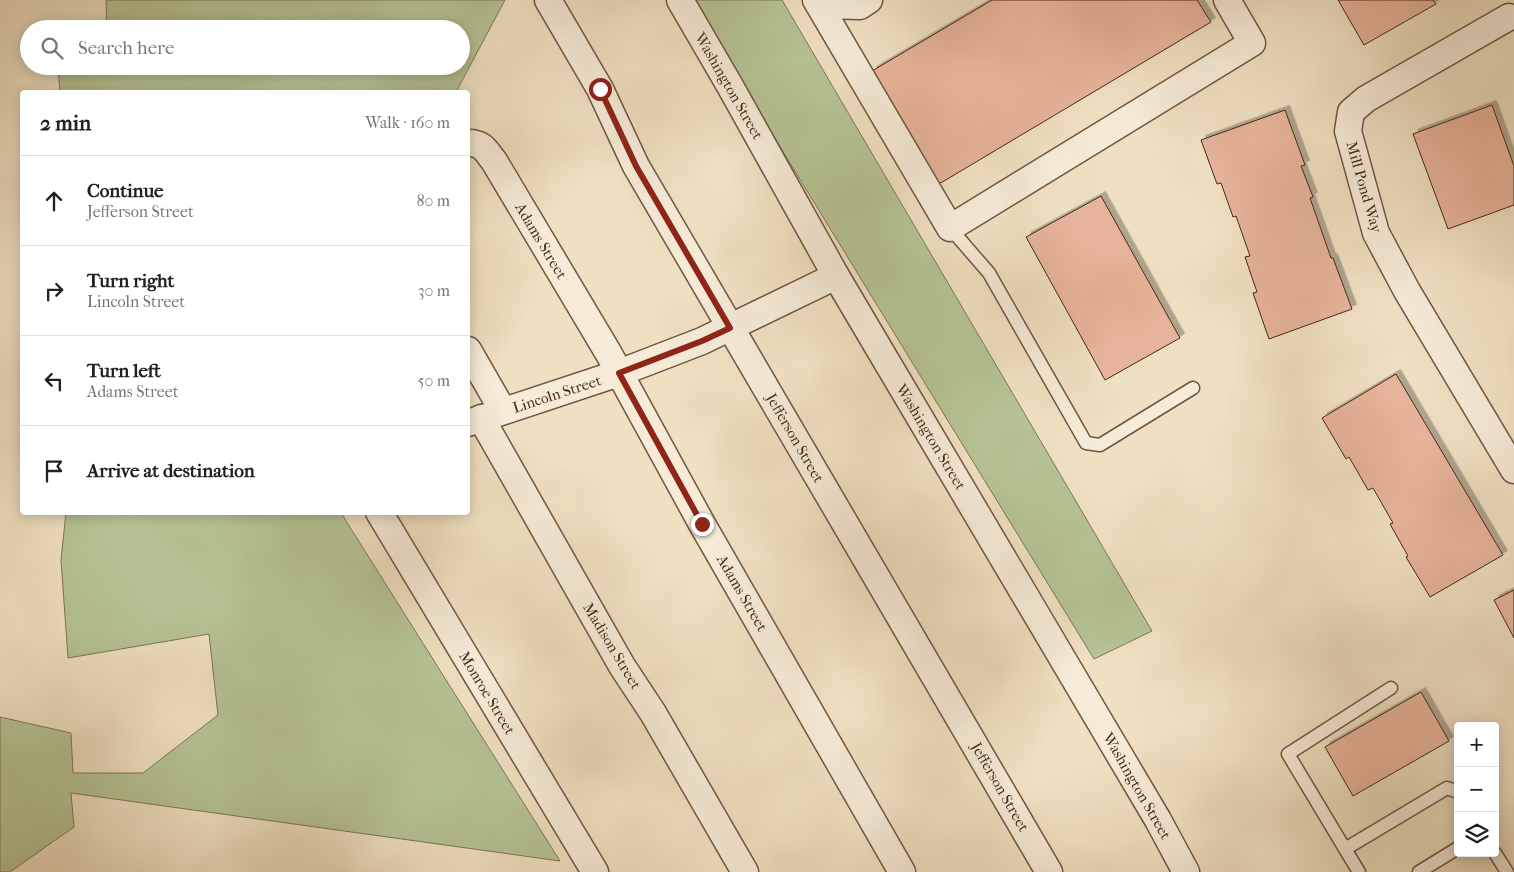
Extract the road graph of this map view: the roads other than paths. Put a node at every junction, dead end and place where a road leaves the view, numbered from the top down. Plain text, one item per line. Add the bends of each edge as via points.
1 (548, 0) edge
2 (680, 0) edge
3 (869, 0) edge
4 (1227, 0) edge
5 (820, 2) edge
6 (1507, 13) edge
7 (470, 143) edge
8 (950, 228) junction
9 (836, 276) junction
10 (730, 328) junction
11 (470, 358) edge
12 (619, 373) junction
13 (1193, 388) dead end
14 (484, 417) edge
15 (1514, 470) edge
16 (381, 515) edge
17 (1391, 688) dead end
18 (1454, 791) edge
19 (1345, 849) junction
20 (1454, 850) edge
21 (1498, 857) edge
22 (595, 872) edge
23 (745, 872) edge
24 (902, 872) edge
25 (1049, 872) edge
26 (1186, 872) edge
27 (1359, 872) edge
28 (1419, 872) edge
29 (1507, 872) edge

1 - 10 street, Jefferson Street via 600,89 636,166
2 - 9 street, Washington Street
3 - 5 street via 860,6
4 - 8 street via 1252,43
5 - 8 street
6 - 15 street, Mill Pond Way via 1366,99 1352,112 1348,131 1376,233
7 - 12 street, Adams Street via 483,147 494,161
8 - 13 lane via 989,273 1086,443 1100,445
9 - 10 street, Lincoln Street
9 - 26 street, Washington Street
10 - 12 street, Lincoln Street
10 - 25 street, Jefferson Street
11 - 14 street, Madison Street
12 - 14 street, Lincoln Street
12 - 24 street, Adams Street
14 - 23 street, Madison Street via 622,666
16 - 22 street, Monroe Street
17 - 19 lane via 1288,754
18 - 19 lane via 1447,788
19 - 27 lane
20 - 28 lane
21 - 29 lane

